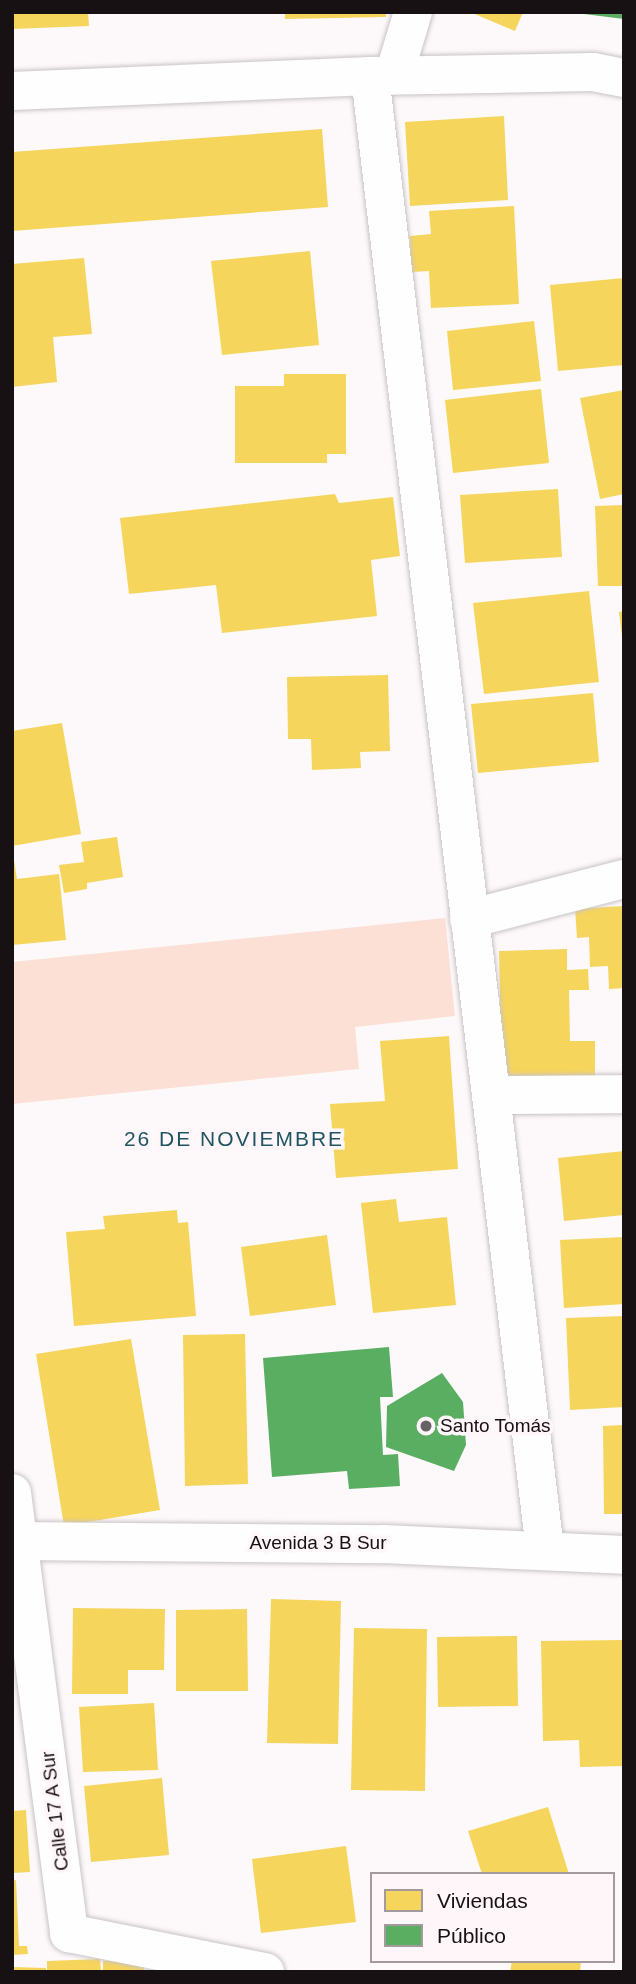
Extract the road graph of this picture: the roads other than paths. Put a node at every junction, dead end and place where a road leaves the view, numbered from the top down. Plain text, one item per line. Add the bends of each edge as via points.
1 (413, 12) edge
2 (382, 76) junction
3 (624, 78) edge
4 (12, 91) edge
5 (624, 879) edge
6 (469, 919) junction
7 (624, 1094) edge
8 (494, 1095) junction
9 (12, 1493) edge
10 (17, 1541) edge
11 (545, 1550) junction
12 (624, 1555) edge
13 (265, 1972) edge

1 - 2 street
2 - 3 street via 593,72
2 - 4 street
2 - 6 street
5 - 6 street
6 - 8 street
7 - 8 street
8 - 11 street
9 - 10 street, Calle 17 A Sur
10 - 11 street, Avenida 3 B Sur
10 - 13 street, Calle 17 A Sur via 69,1933
11 - 12 street, Avenida 3 B Sur

